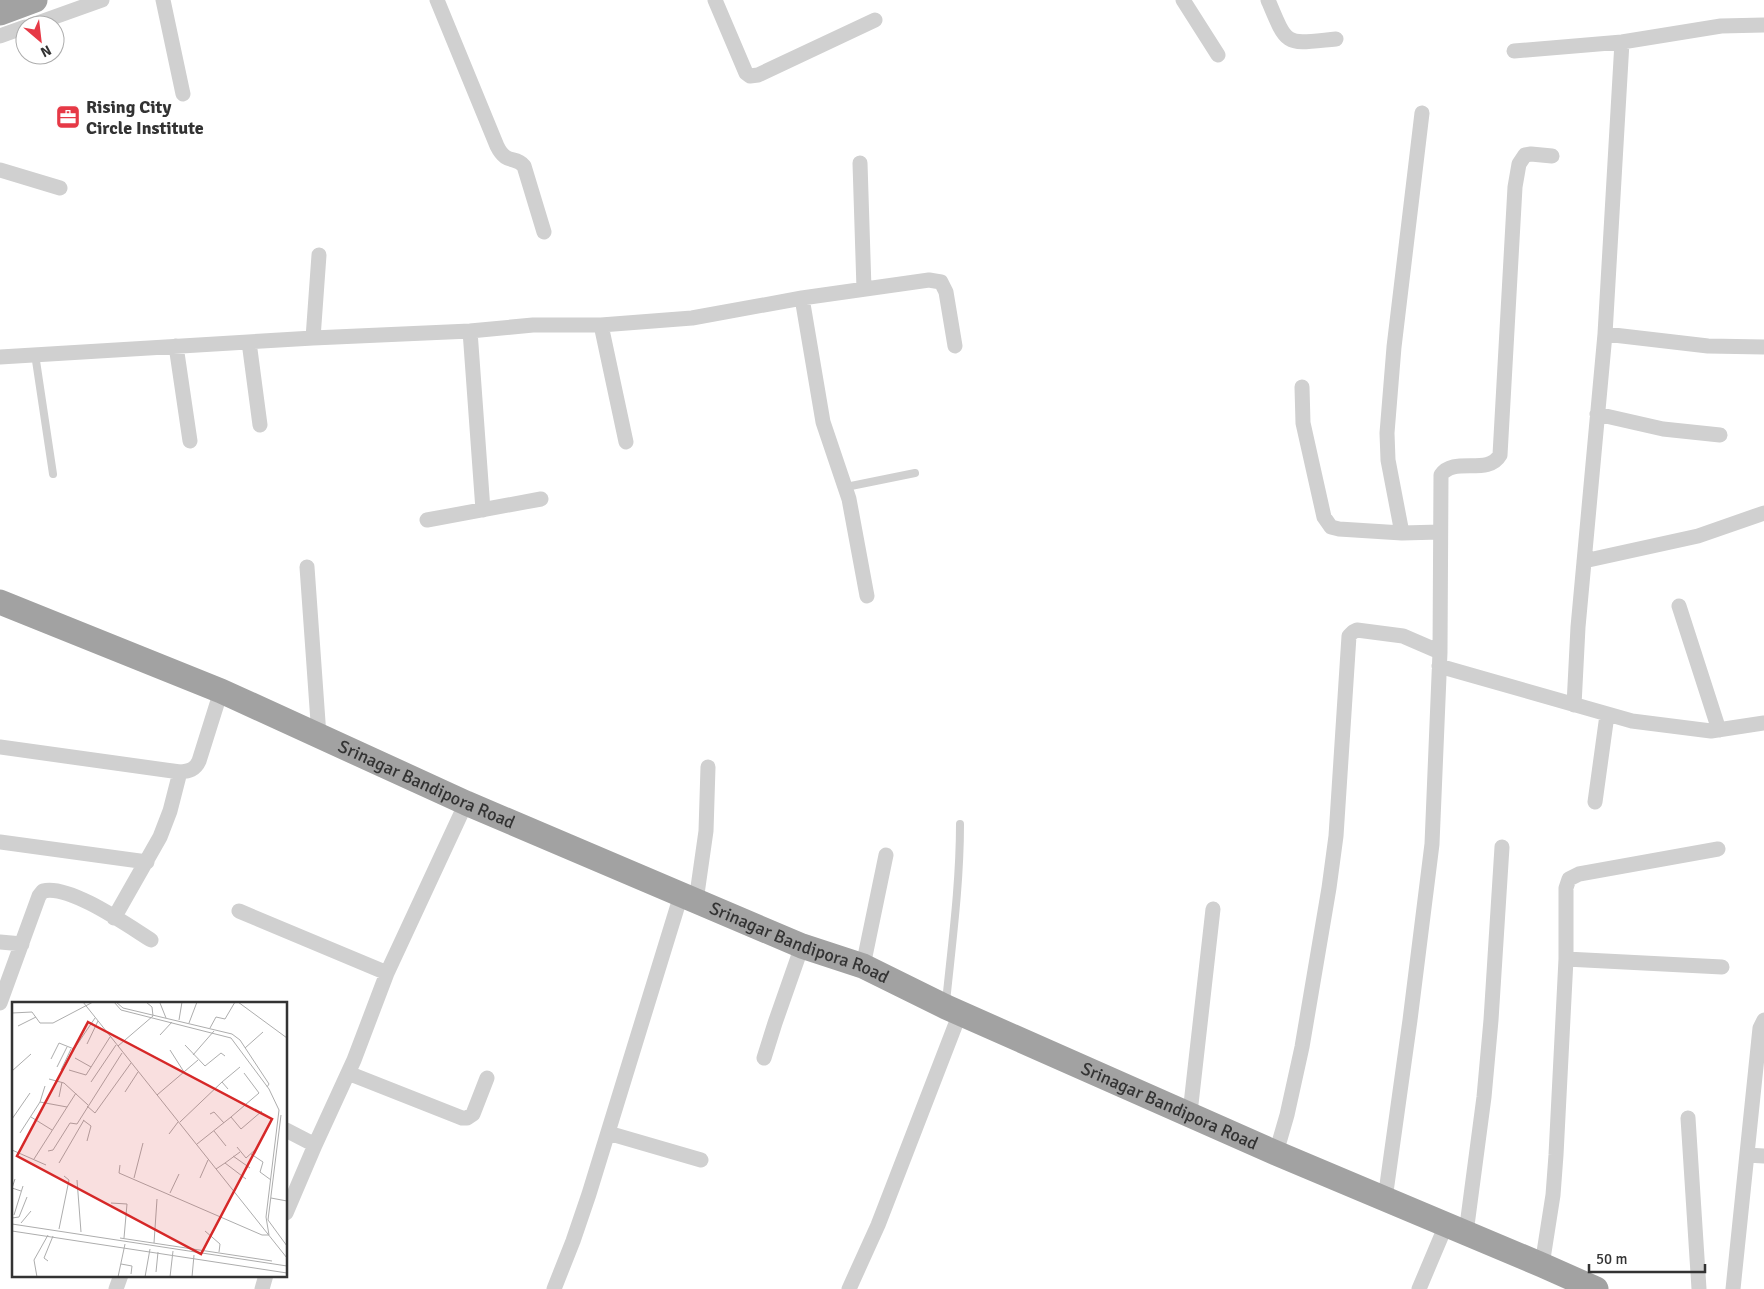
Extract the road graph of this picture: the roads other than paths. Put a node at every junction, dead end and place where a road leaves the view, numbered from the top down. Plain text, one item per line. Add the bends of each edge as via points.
1 (35, 0) edge
2 (102, 0) edge
3 (163, 0) edge
4 (437, 0) edge
5 (715, 0) edge
6 (1183, 0) edge
7 (1268, 0) edge
8 (0, 13) edge
9 (60, 15) edge
10 (875, 20) dead end
11 (1764, 25) edge
12 (15, 31) edge
13 (0, 36) edge
14 (1336, 40) dead end
15 (1622, 42) junction
16 (1514, 50) dead end
17 (1218, 55) dead end
18 (184, 94) dead end
19 (1422, 113) dead end
20 (1552, 156) dead end
21 (860, 163) dead end
22 (0, 170) edge
23 (60, 188) dead end
24 (544, 232) dead end
25 (319, 255) dead end
26 (864, 290) junction
27 (802, 298) junction
28 (601, 324) junction
29 (470, 331) junction
30 (1604, 334) junction
31 (313, 338) junction
32 (249, 342) junction
33 (176, 346) junction
34 (955, 346) dead end
35 (1764, 347) edge
36 (35, 354) junction
37 (0, 357) edge
38 (1302, 387) dead end
39 (1597, 414) junction
40 (260, 425) dead end
41 (1720, 435) dead end
42 (190, 441) dead end
43 (626, 442) dead end
44 (915, 473) dead end
45 (53, 474) dead end
46 (846, 487) junction
47 (541, 499) dead end
48 (483, 510) junction
49 (1764, 513) edge
50 (427, 520) dead end
51 (1440, 532) junction
52 (1402, 533) junction
53 (1584, 561) junction
54 (307, 567) dead end
55 (867, 596) dead end
56 (0, 602) edge
57 (1679, 606) dead end
58 (1439, 659) junction
59 (221, 691) junction
60 (1574, 705) junction
61 (1607, 715) junction
62 (1764, 723) edge
63 (1718, 730) junction
64 (319, 736) junction
65 (0, 747) edge
66 (708, 767) dead end
67 (180, 772) junction
68 (1595, 802) dead end
69 (466, 803) junction
70 (960, 824) dead end
71 (0, 842) edge
72 (1502, 847) dead end
73 (1718, 848) dead end
74 (886, 855) dead end
75 (147, 862) junction
76 (688, 898) junction
77 (1213, 908) dead end
78 (239, 911) dead end
79 (114, 918) junction
80 (151, 940) dead end
81 (0, 942) edge
82 (22, 944) junction
83 (802, 946) junction
84 (1566, 959) junction
85 (863, 966) junction
86 (1722, 967) dead end
87 (387, 973) junction
88 (0, 1003) edge
89 (953, 1010) junction
90 (1764, 1020) edge
91 (764, 1058) dead end
92 (348, 1073) junction
93 (487, 1078) dead end
94 (1190, 1113) junction
95 (1688, 1118) dead end
96 (288, 1131) edge
97 (608, 1133) junction
98 (315, 1145) junction
99 (1276, 1153) junction
100 (1747, 1155) junction
101 (1764, 1156) edge
102 (701, 1160) dead end
103 (1385, 1199) junction
104 (288, 1208) edge
105 (1456, 1229) junction
106 (1542, 1265) junction
107 (121, 1276) edge
108 (266, 1276) edge
109 (116, 1289) edge
110 (262, 1289) edge
111 (554, 1289) edge
112 (849, 1289) edge
113 (1418, 1289) edge
114 (1596, 1289) edge
115 (1699, 1289) edge
116 (1733, 1289) edge

1 - 8 highway
2 - 9 street
3 - 18 street
4 - 24 street via 499,151 524,166
5 - 10 street via 750,76
6 - 17 street
7 - 14 street via 1287,39 1298,43
11 - 15 street via 1721,26
12 - 13 street
15 - 16 street
15 - 30 street
19 - 52 street via 1394,346 1387,433 1388,460
20 - 51 street via 1525,155 1519,164 1515,186 1500,455 1490,464 1451,467 1444,471 1441,475
21 - 26 street
22 - 23 street
25 - 31 street
26 - 27 street
26 - 34 street via 929,280 941,282 946,292
27 - 28 street via 692,318
27 - 46 street via 823,422
28 - 29 street via 533,325
28 - 43 street
29 - 31 street
29 - 48 street
30 - 35 street via 1708,346
30 - 39 street
31 - 32 street
32 - 33 street
32 - 40 street
33 - 36 street
33 - 42 street
36 - 37 street
36 - 45 lane
38 - 52 street via 1303,423 1326,522 1330,527 1339,529
39 - 41 street via 1663,430
39 - 53 street
44 - 46 lane
46 - 55 street
47 - 48 street
48 - 50 street
49 - 53 street via 1698,536
51 - 52 street
51 - 58 street
53 - 60 street
54 - 64 street
56 - 59 highway, Srinagar Bandipora Road
57 - 63 street
58 - 60 street
58 - 99 street via 1413,640 1395,635 1357,630 1349,636 1336,836 1329,888 1302,1047
58 - 103 street via 1432,844
59 - 64 highway, Srinagar Bandipora Road
59 - 67 street via 198,764 191,770
60 - 61 street
61 - 63 street via 1666,726
61 - 68 street
62 - 63 street
64 - 69 highway, Srinagar Bandipora Road
65 - 67 street
66 - 76 street via 706,831
67 - 75 street via 170,811
69 - 76 highway, Srinagar Bandipora Road
69 - 87 street
70 - 89 lane
71 - 75 street
72 - 105 street via 1484,1097
73 - 84 street via 1573,876 1566,888
74 - 85 street
75 - 79 street
76 - 83 highway, Srinagar Bandipora Road
76 - 97 street
77 - 94 street
78 - 87 street
79 - 80 street
79 - 82 street via 73,895 45,890 39,896
81 - 82 street
82 - 88 street
83 - 85 highway, Srinagar Bandipora Road
83 - 91 street
84 - 86 street
84 - 106 street via 1553,1194
85 - 89 highway, Srinagar Bandipora Road
87 - 92 street
89 - 94 highway, Srinagar Bandipora Road
89 - 112 street via 878,1225
90 - 100 street via 1760,1028
92 - 93 street via 462,1118 473,1114
92 - 98 street
94 - 99 highway, Srinagar Bandipora Road
95 - 115 street
96 - 98 street
97 - 102 street
97 - 111 street via 573,1242
98 - 104 street
99 - 103 highway, Srinagar Bandipora Road
100 - 101 street
100 - 116 street
103 - 105 highway, Srinagar Bandipora Road
105 - 106 highway, Srinagar Bandipora Road
105 - 113 street
106 - 114 highway, Srinagar Bandipora Road
107 - 109 street
108 - 110 street

